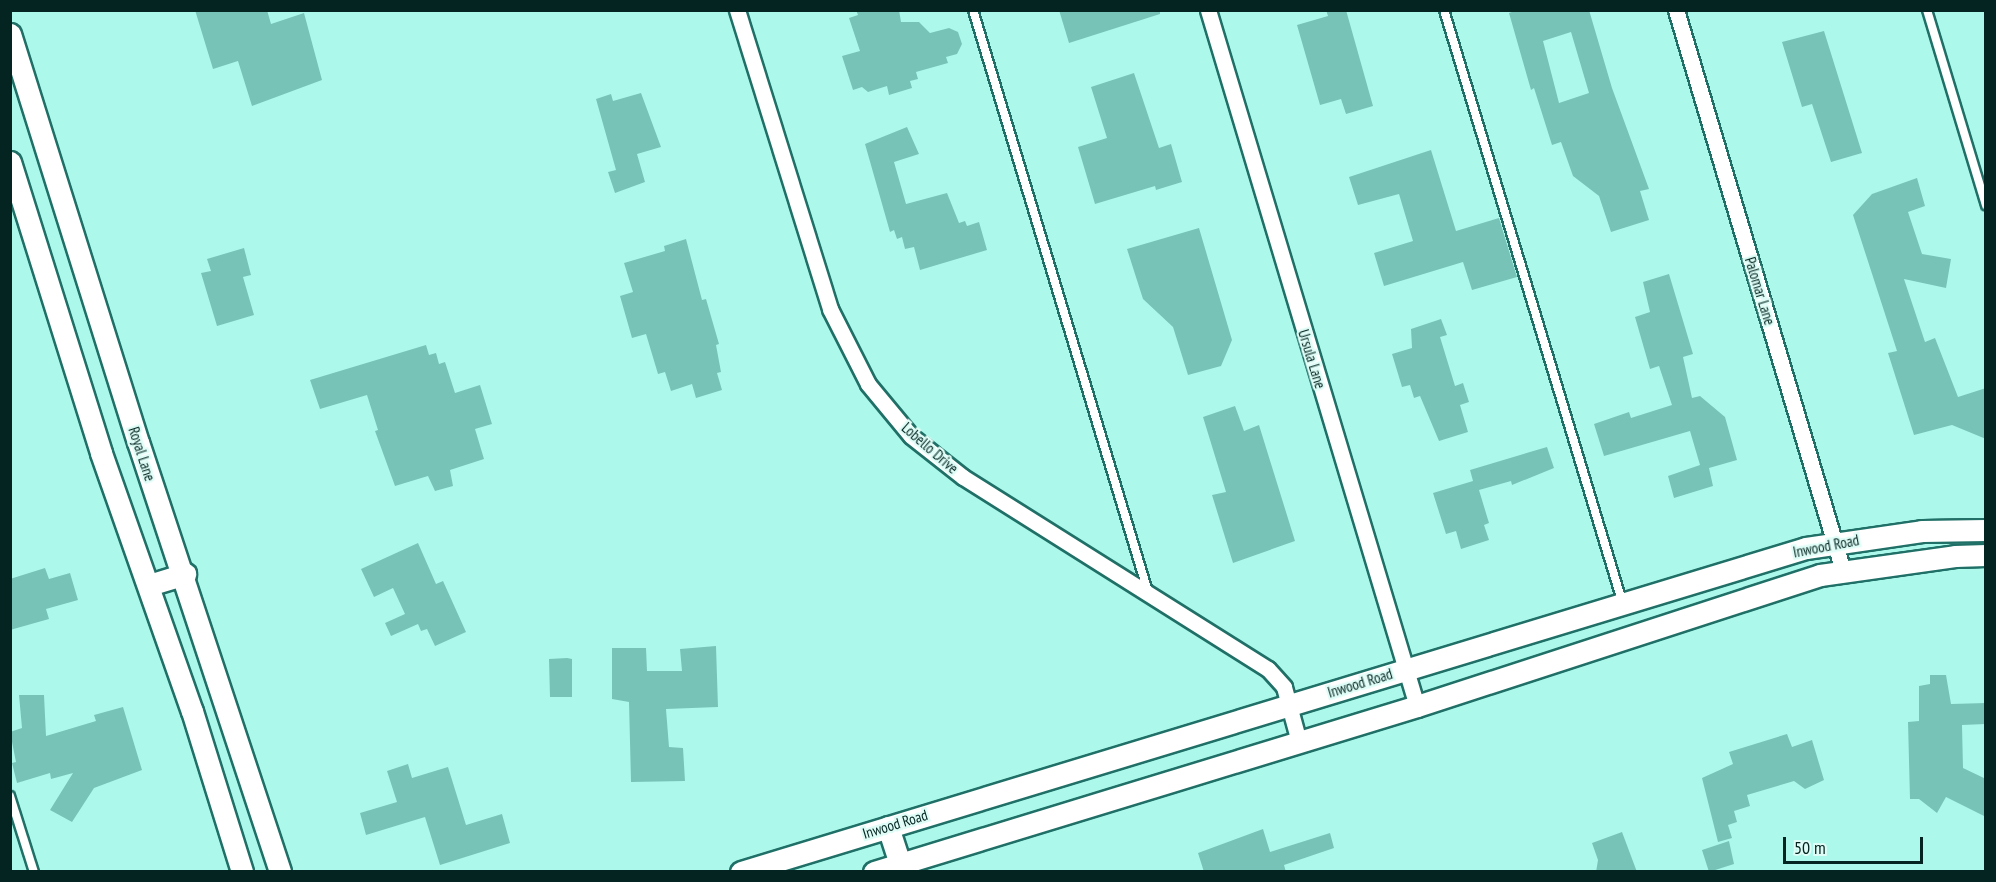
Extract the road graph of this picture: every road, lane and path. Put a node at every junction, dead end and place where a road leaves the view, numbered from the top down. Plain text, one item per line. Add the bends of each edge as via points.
1 (737, 10) edge
2 (973, 10) edge
3 (1208, 10) edge
4 (1444, 10) edge
5 (1676, 10) edge
6 (1927, 10) edge
7 (10, 34) edge
8 (10, 162) edge
9 (1986, 205) edge
10 (1986, 530) edge
11 (1834, 542) junction
12 (1986, 555) edge
13 (1843, 571) junction
14 (185, 574) junction
15 (149, 585) junction
16 (1148, 592) junction
17 (1622, 602) junction
18 (1406, 669) junction
19 (1289, 704) junction
20 (1417, 706) junction
21 (1299, 742) junction
22 (10, 796) edge
23 (888, 827) junction
24 (904, 869) edge
25 (33, 872) edge
26 (242, 872) edge
27 (280, 872) edge
28 (741, 872) edge
29 (874, 872) edge

1 - 16 street, Lobello Drive via 830,309 868,384 911,436 963,477
2 - 16 lane
3 - 18 street, Ursula Lane
4 - 17 lane
5 - 11 street, Palomar Lane
6 - 9 lane
7 - 14 main road, Royal Lane via 138,442
8 - 15 main road via 101,453
10 - 11 main road, Inwood Road via 1922,531
11 - 13 street, Palomar Lane
11 - 17 main road, Inwood Road
12 - 13 main road, Inwood Road
13 - 20 main road, Inwood Road via 1793,583
14 - 15 main road
14 - 27 main road, Royal Lane
15 - 26 main road
16 - 19 street, Lobello Drive via 1268,669 1284,687
17 - 18 main road, Inwood Road
18 - 19 main road, Inwood Road
18 - 20 street, Ursula Lane
19 - 21 street, Lobello Drive
19 - 23 main road, Inwood Road
20 - 21 main road, Inwood Road
21 - 24 main road, Inwood Road
22 - 25 lane
23 - 24 main road
23 - 28 main road, Inwood Road
24 - 29 main road, Inwood Road

